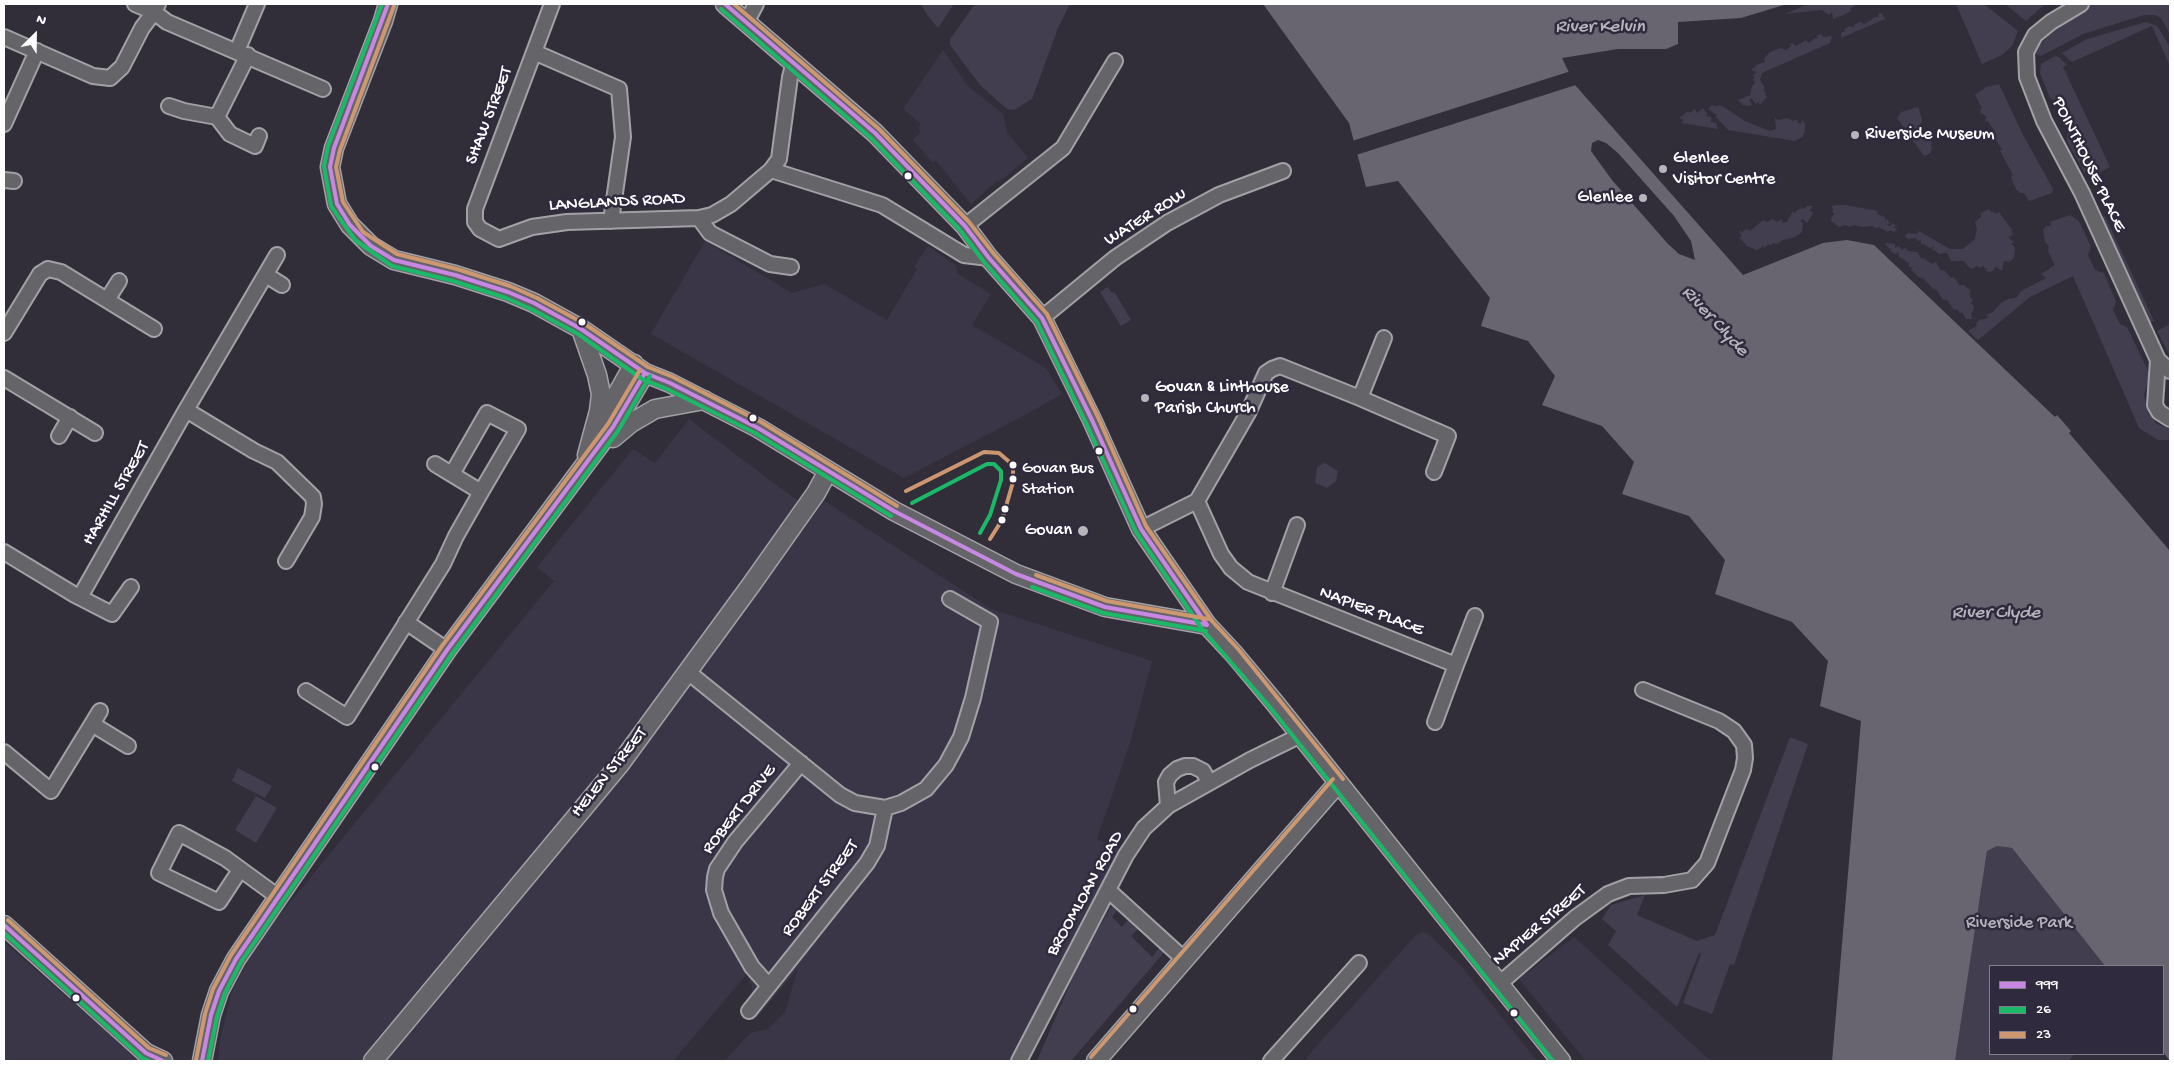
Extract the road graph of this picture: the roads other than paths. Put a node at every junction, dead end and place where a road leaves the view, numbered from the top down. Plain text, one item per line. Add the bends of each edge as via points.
1 (135, 4) edge
2 (257, 4) edge
3 (388, 4) edge
4 (552, 4) edge
5 (725, 4) edge
6 (756, 4) edge
7 (2081, 4) edge
8 (156, 8) edge
9 (748, 21) junction
10 (4, 36) edge
11 (37, 51) junction
12 (534, 52) junction
13 (242, 53) junction
14 (1115, 61) dead end
15 (794, 62) junction
16 (323, 89) dead end
17 (169, 106) dead end
18 (217, 117) junction
19 (4, 124) edge
20 (259, 136) dead end
21 (772, 170) junction
22 (1283, 171) dead end
23 (699, 218) junction
24 (611, 221) junction
25 (965, 226) junction
26 (491, 236) joint
27 (277, 254) dead end
28 (989, 258) junction
29 (791, 267) dead end
30 (266, 275) junction
31 (119, 281) dead end
32 (282, 285) dead end
33 (107, 300) junction
34 (1042, 318) junction
35 (154, 328) dead end
36 (581, 329) junction
37 (4, 333) edge
38 (1384, 338) dead end
39 (2158, 360) junction
40 (639, 368) junction
41 (2170, 371) edge
42 (4, 378) edge
43 (1360, 398) junction
44 (704, 400) junction
45 (186, 410) junction
46 (70, 417) junction
47 (2170, 419) edge
48 (94, 433) dead end
49 (59, 436) dead end
50 (435, 464) dead end
51 (584, 465) junction
52 (828, 471) junction
53 (1434, 472) dead end
54 (452, 474) junction
55 (481, 492) junction
56 (1196, 501) junction
57 (1297, 526) dead end
58 (1140, 529) junction
59 (4, 552) edge
60 (286, 561) dead end
61 (131, 587) dead end
62 (1272, 593) junction
63 (80, 597) junction
64 (950, 599) dead end
65 (1475, 616) dead end
66 (406, 622) junction
67 (1207, 625) junction
68 (447, 650) junction
69 (1456, 665) junction
70 (688, 672) junction
71 (1643, 690) dead end
72 (306, 692) dead end
73 (100, 711) dead end
74 (1435, 722) dead end
75 (92, 724) junction
76 (1301, 735) junction
77 (128, 746) dead end
78 (4, 752) edge
79 (801, 763) junction
80 (1209, 782) junction
81 (1338, 783) junction
82 (1168, 806) junction
83 (885, 808) junction
84 (240, 870) junction
85 (1108, 890) junction
86 (277, 896) junction
87 (4, 925) edge
88 (1185, 960) junction
89 (1359, 963) dead end
90 (1498, 985) junction
91 (769, 986) junction
92 (749, 1011) dead end
93 (163, 1061) edge
94 (202, 1061) edge
95 (373, 1061) edge
96 (1019, 1061) edge
97 (1096, 1061) edge
98 (1271, 1061) edge
99 (1561, 1061) edge

1 - 8 street
2 - 13 street
3 - 36 street via 334,148 330,167 341,211 359,236 394,260 508,292
4 - 12 street, SHAW STREET
5 - 9 street
6 - 9 street
7 - 39 street, POINTHOUSE PLACE via 2035,35 2026,52 2027,77 2044,121 2082,193
8 - 11 street via 122,67 110,78 92,76
8 - 13 street via 167,22
9 - 15 street
10 - 11 street
11 - 19 street
12 - 24 street via 619,89 623,137
12 - 26 street, SHAW STREET via 475,209 480,230
13 - 16 street
13 - 18 street
14 - 25 street via 1063,148
15 - 21 street via 779,159
15 - 25 street via 875,133
17 - 18 street
18 - 20 street via 230,134 255,146
21 - 23 street via 731,204
21 - 28 street via 882,205 964,255
22 - 34 street, WATER ROW via 1219,195 1167,222 1115,258
23 - 24 street, LANGLANDS ROAD
23 - 29 street, LANGLANDS ROAD via 710,233 770,264
24 - 26 street, LANGLANDS ROAD via 567,222 500,238
25 - 28 street
27 - 30 street, HARHILL STREET
28 - 34 street
30 - 32 street
30 - 45 street, HARHILL STREET
31 - 33 street
33 - 35 street
33 - 37 street via 61,272 48,270 40,274
34 - 58 street
36 - 40 street
36 - 51 street via 601,394
38 - 43 street
39 - 41 street, POINTHOUSE PLACE
39 - 47 street, POINTHOUSE PLACE via 2155,406
40 - 44 street
40 - 51 street via 613,427
42 - 46 street
43 - 53 street via 1448,436
43 - 56 street via 1280,366 1272,368 1266,373 1248,412
44 - 51 street via 655,409 640,417
44 - 52 street via 758,428
45 - 60 street via 277,462 313,497 312,517
45 - 63 street, HARHILL STREET
46 - 48 street
46 - 49 street
50 - 54 street
51 - 68 street
52 - 67 street via 894,511 1034,581 1105,607
52 - 70 street, HELEN STREET via 816,493
54 - 55 street
54 - 55 street via 487,413 518,429
55 - 66 street via 444,564
56 - 58 street
56 - 62 street, NAPIER PLACE via 1231,568 1248,582
57 - 62 street
58 - 67 street
59 - 63 street
61 - 63 street via 112,614
62 - 69 street, NAPIER PLACE
64 - 83 street via 990,622 966,724 955,749 931,784 901,803
65 - 69 street
66 - 68 street
66 - 72 street via 346,717
67 - 76 street
68 - 86 street
69 - 74 street
70 - 79 street, ROBERT DRIVE
70 - 95 street, HELEN STREET via 620,764
71 - 90 street, NAPIER STREET via 1719,721 1734,731 1744,745 1743,770 1707,864 1692,880 1629,886 1608,894 1575,918
73 - 75 street
75 - 77 street
75 - 78 street via 51,791
76 - 80 street, BROOMLOAN ROAD
76 - 81 street
79 - 83 street, ROBERT DRIVE via 826,785 855,803
79 - 91 street, ROBERT DRIVE via 735,842 715,877 714,890 721,913 752,967
80 - 82 street, BROOMLOAN ROAD
80 - 82 street via 1202,771 1193,766 1177,769 1166,782
81 - 88 street
81 - 90 street
82 - 85 street, BROOMLOAN ROAD via 1144,828
83 - 91 street, ROBERT STREET via 877,846 867,863
84 - 84 street via 179,833 159,873 219,902
84 - 86 street
85 - 88 street
85 - 96 street, BROOMLOAN ROAD
86 - 94 street via 219,991
87 - 93 street via 146,1053
88 - 97 street
89 - 98 street
90 - 99 street
91 - 92 street, ROBERT STREET

